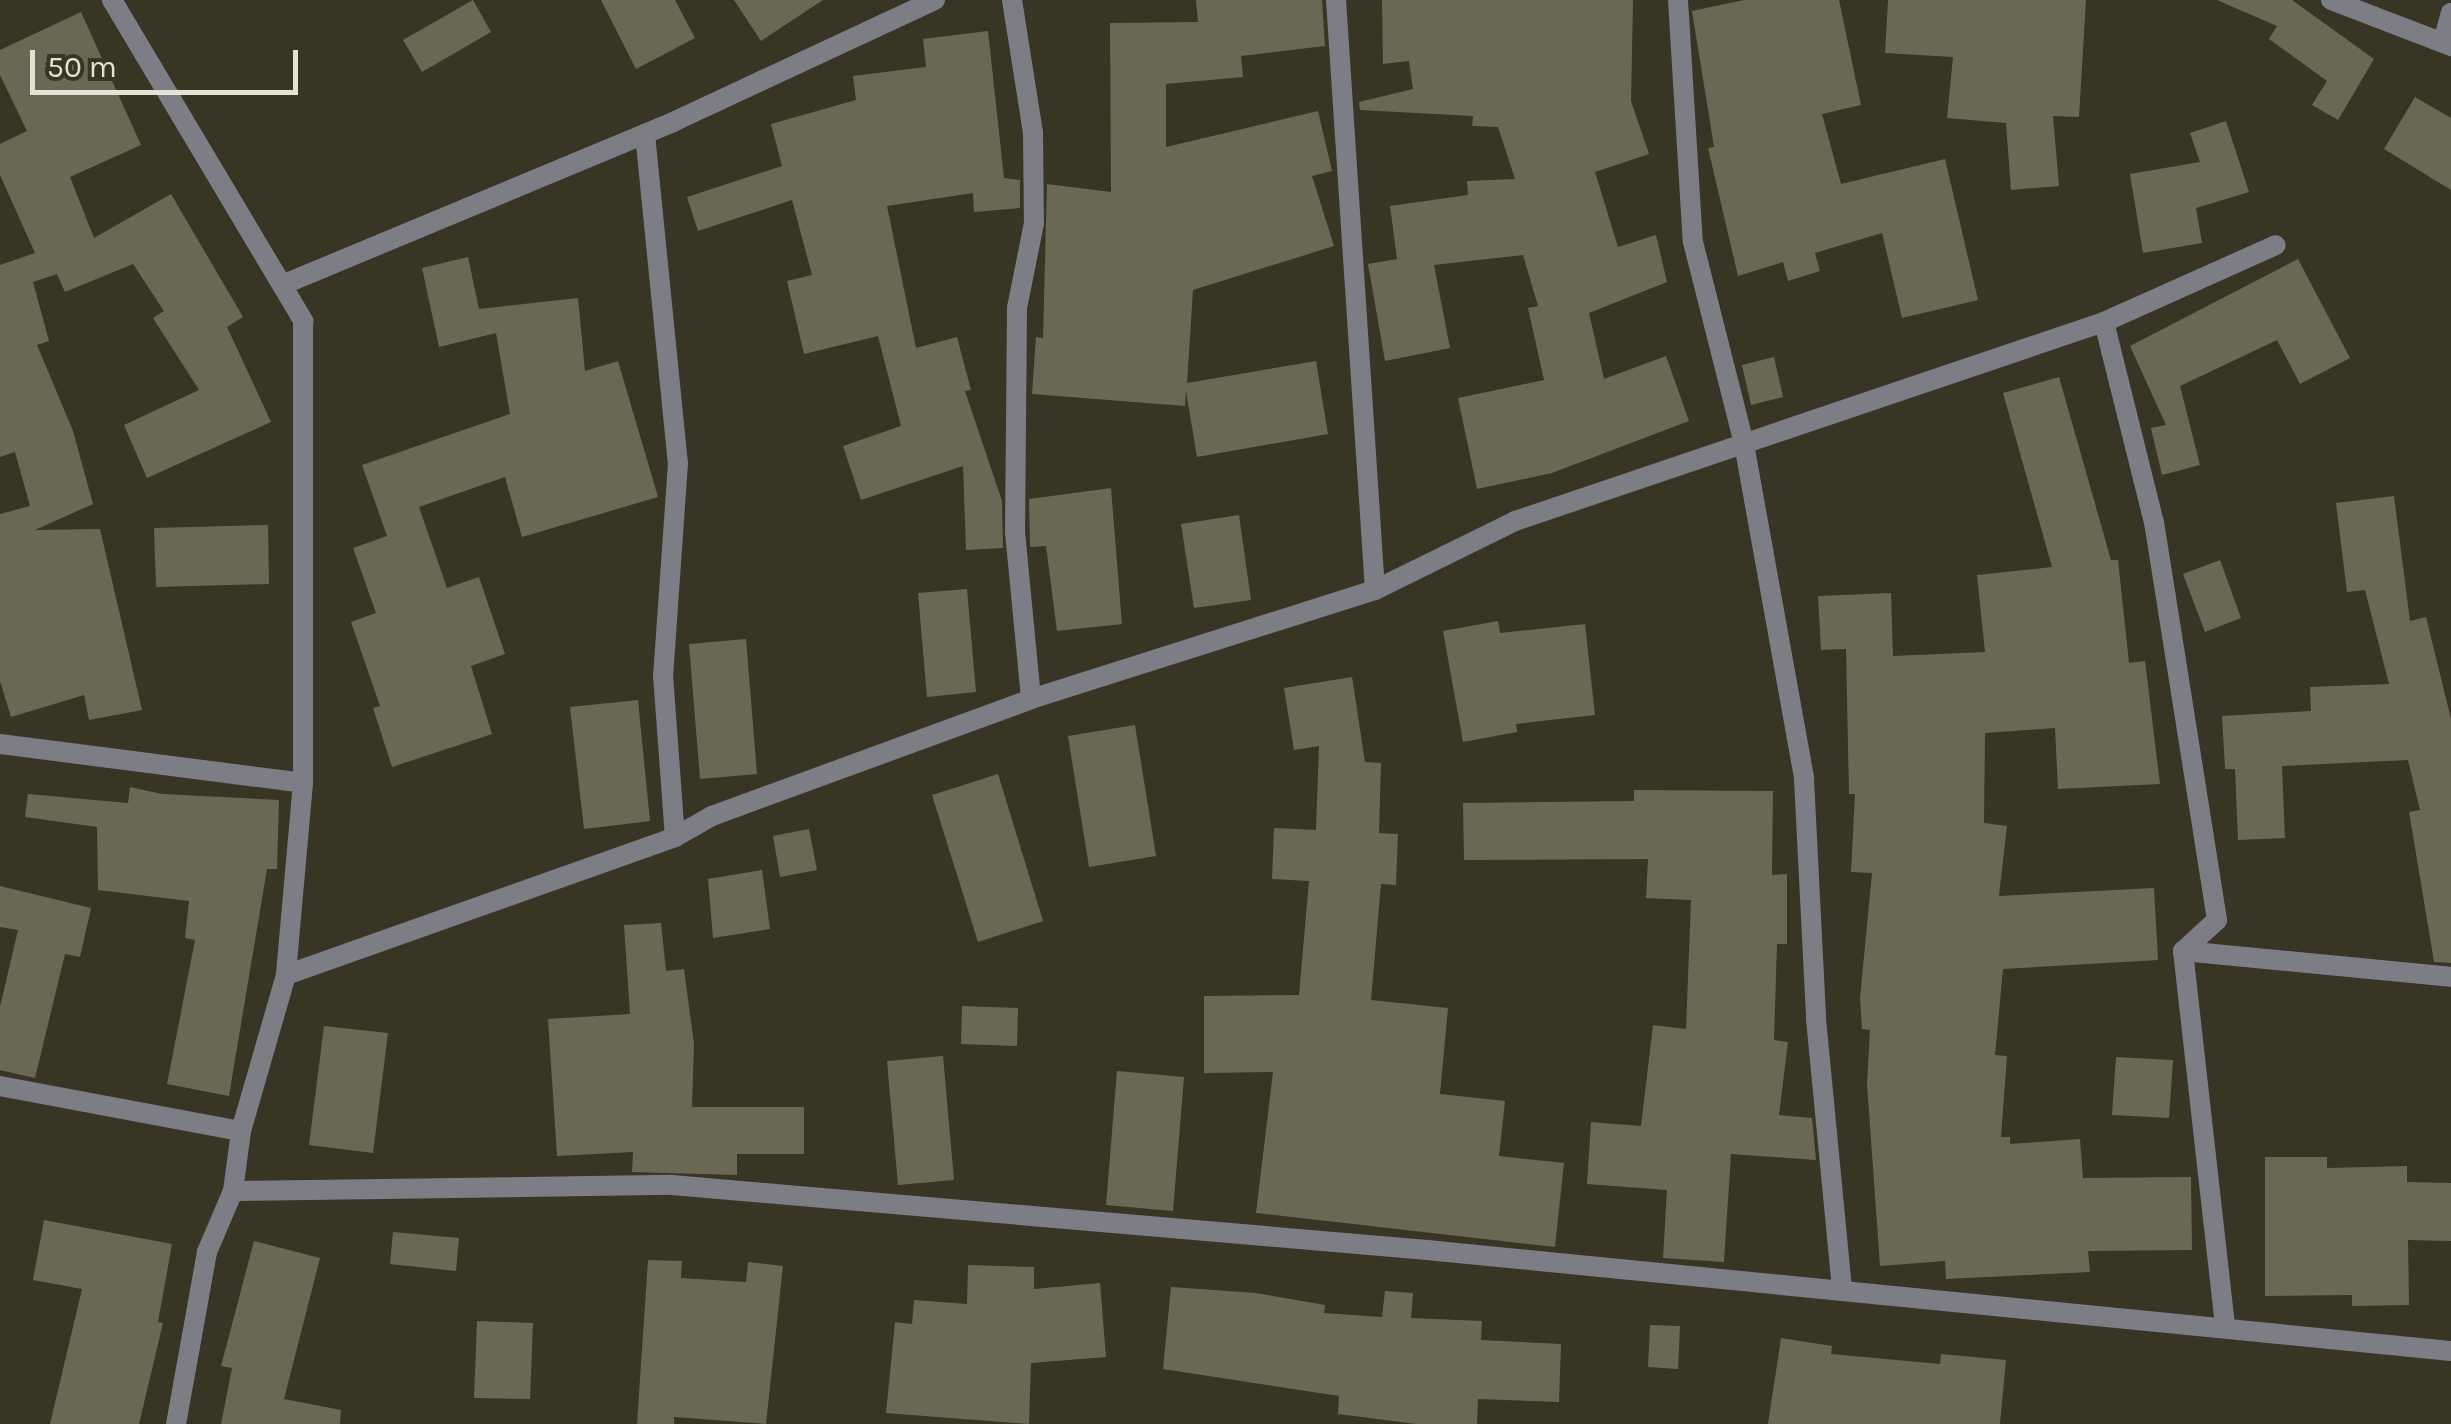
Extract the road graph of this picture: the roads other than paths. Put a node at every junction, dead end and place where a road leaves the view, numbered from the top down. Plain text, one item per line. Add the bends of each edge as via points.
1 (112, 0) edge
2 (935, 0) edge
3 (1012, 0) edge
4 (1336, 0) edge
5 (1678, 0) edge
6 (2330, 0) edge
7 (2451, 12) edge
8 (2447, 44) edge
9 (645, 134) junction
10 (2276, 245) dead end
11 (282, 285) junction
12 (2104, 322) junction
13 (1744, 444) junction
14 (1375, 590) junction
15 (1031, 699) junction
16 (0, 744) edge
17 (303, 783) junction
18 (675, 837) junction
19 (2183, 951) junction
20 (286, 975) junction
21 (2451, 977) edge
22 (0, 1086) edge
23 (241, 1132) junction
24 (233, 1191) junction
25 (1842, 1290) junction
26 (2226, 1326) junction
27 (2451, 1352) edge
28 (176, 1424) edge

1 - 11 street
2 - 9 street
3 - 15 street via 1033,150 1034,223 1017,308 1015,513
4 - 14 street
5 - 13 street via 1693,242
6 - 8 street
7 - 8 street
9 - 11 street
9 - 18 street via 678,464 664,675
10 - 12 street
11 - 17 street via 303,321
12 - 13 street
12 - 19 street via 2154,522 2217,920
13 - 14 street via 1515,521
13 - 25 street via 1804,778 1816,1019
14 - 15 street
15 - 18 street via 712,816
16 - 17 street
17 - 20 street
18 - 20 street
19 - 21 street
19 - 26 street
20 - 23 street
22 - 23 street
23 - 24 street
24 - 25 street via 672,1185
24 - 28 street via 207,1252
25 - 26 street
26 - 27 street

